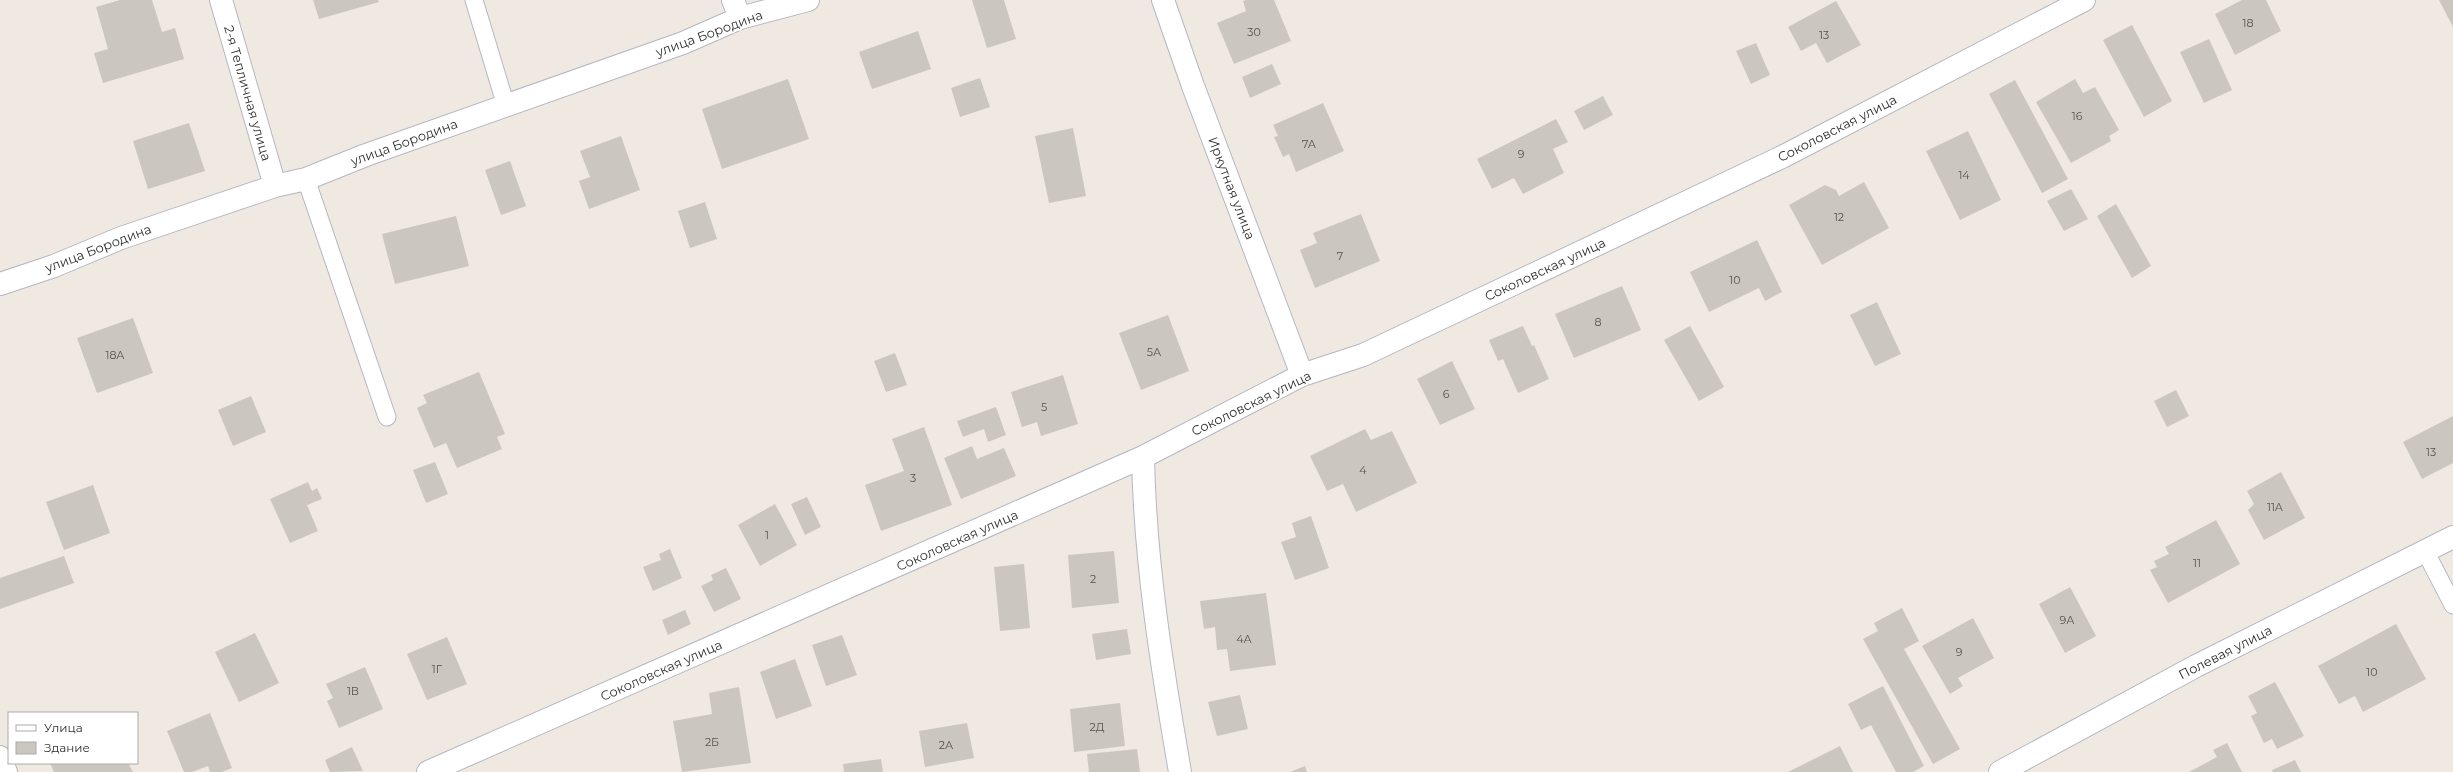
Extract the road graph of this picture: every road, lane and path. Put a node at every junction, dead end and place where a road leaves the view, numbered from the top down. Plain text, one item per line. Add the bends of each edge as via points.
1 (221, 0) edge
2 (474, 0) edge
3 (808, 0) edge
4 (1163, 0) edge
5 (2084, 0) edge
6 (737, 9) edge
7 (506, 106) junction
8 (306, 179) junction
9 (275, 186) junction
10 (0, 284) edge
11 (1302, 375) junction
12 (387, 417) dead end
13 (1143, 457) junction
14 (2453, 537) edge
15 (2425, 551) junction
16 (2453, 604) edge
17 (0, 757) edge
18 (6, 772) edge
19 (428, 772) edge
20 (1180, 772) edge
21 (2000, 772) edge

1 - 9 street, 2-я Тепличная улица
2 - 7 lane
3 - 6 street, улица Бородина
4 - 11 street, Иркутная улица
5 - 11 street, Соколовская улица via 1782,157 1364,355
6 - 7 street, улица Бородина via 683,42
7 - 8 street, улица Бородина
8 - 9 street, улица Бородина
8 - 12 lane
9 - 10 street, улица Бородина via 121,238 54,266
11 - 13 street, Соколовская улица
13 - 19 street, Соколовская улица
13 - 20 street via 1144,516 1151,579
14 - 15 street, Полевая улица
15 - 16 lane
15 - 21 street, Полевая улица via 2196,666
17 - 18 street

